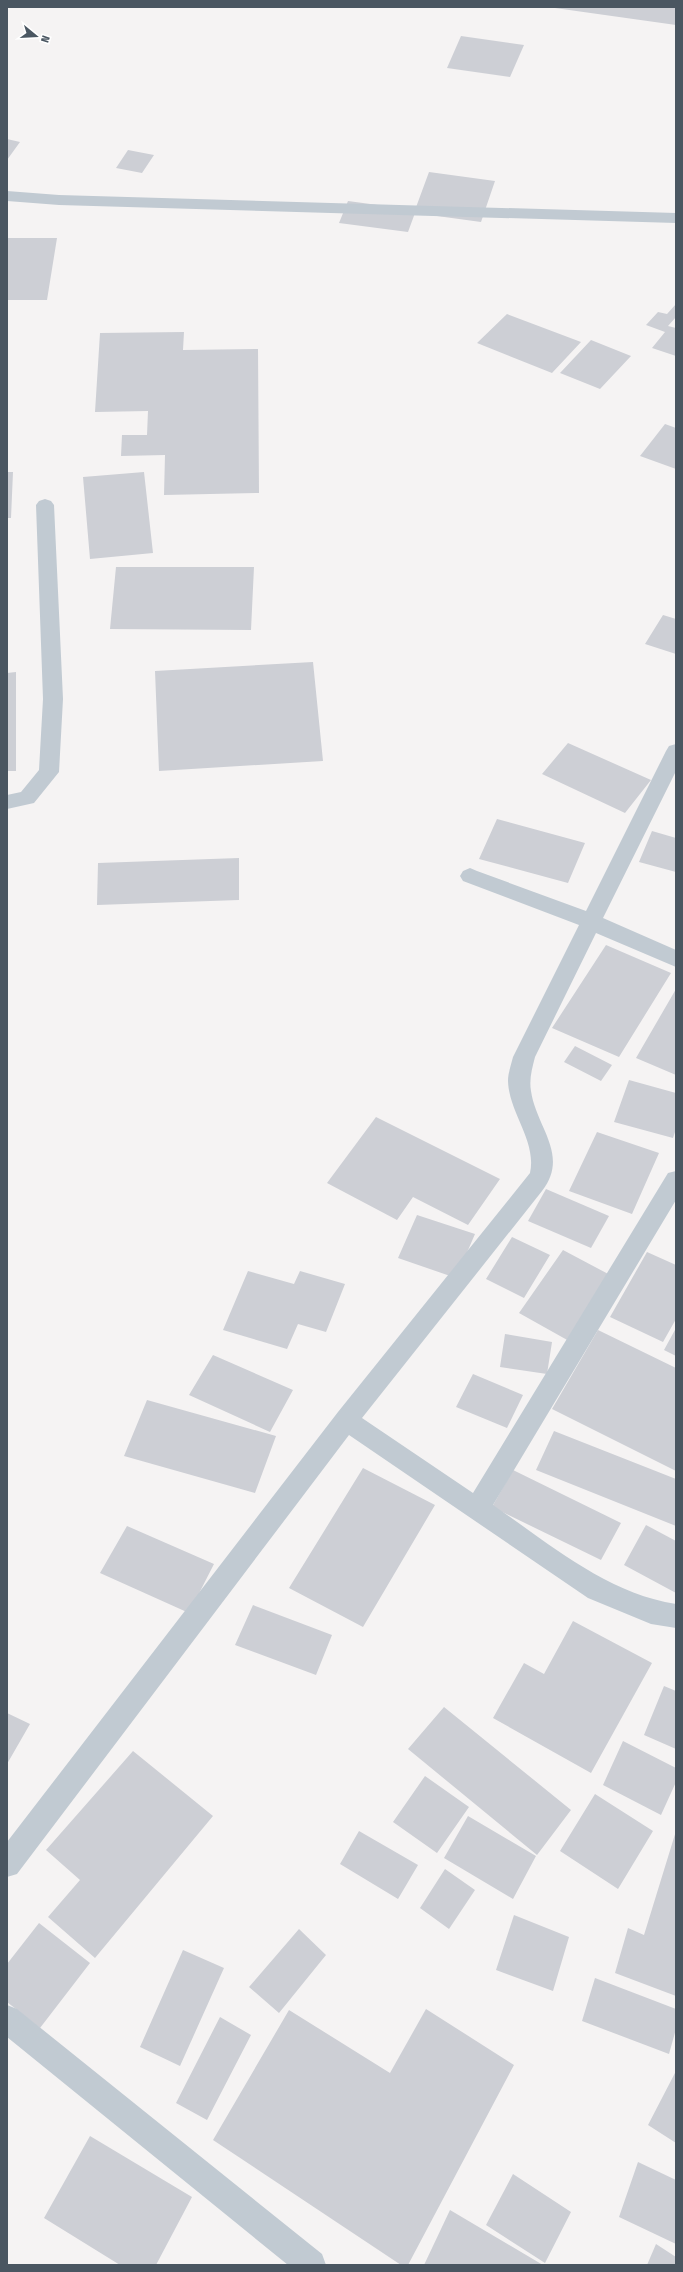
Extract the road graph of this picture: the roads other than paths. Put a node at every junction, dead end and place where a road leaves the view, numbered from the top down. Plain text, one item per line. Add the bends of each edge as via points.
1 (7, 196) edge
2 (676, 218) edge
3 (45, 505) dead end
4 (676, 751) edge
5 (7, 802) edge
6 (470, 876) dead end
7 (592, 922) junction
8 (676, 959) edge
9 (676, 1180) edge
10 (346, 1420) junction
11 (477, 1509) junction
12 (676, 1616) edge
13 (7, 1864) edge
14 (7, 2019) edge
15 (311, 2265) edge

1 - 2 street via 59,200
3 - 5 street via 53,699 49,772 27,798
4 - 7 street
6 - 7 street
7 - 8 street
7 - 10 street via 524,1057 520,1075 522,1101 542,1152 541,1173
9 - 11 street
10 - 11 street
10 - 13 street
11 - 12 street via 597,1590 651,1612
14 - 15 street

